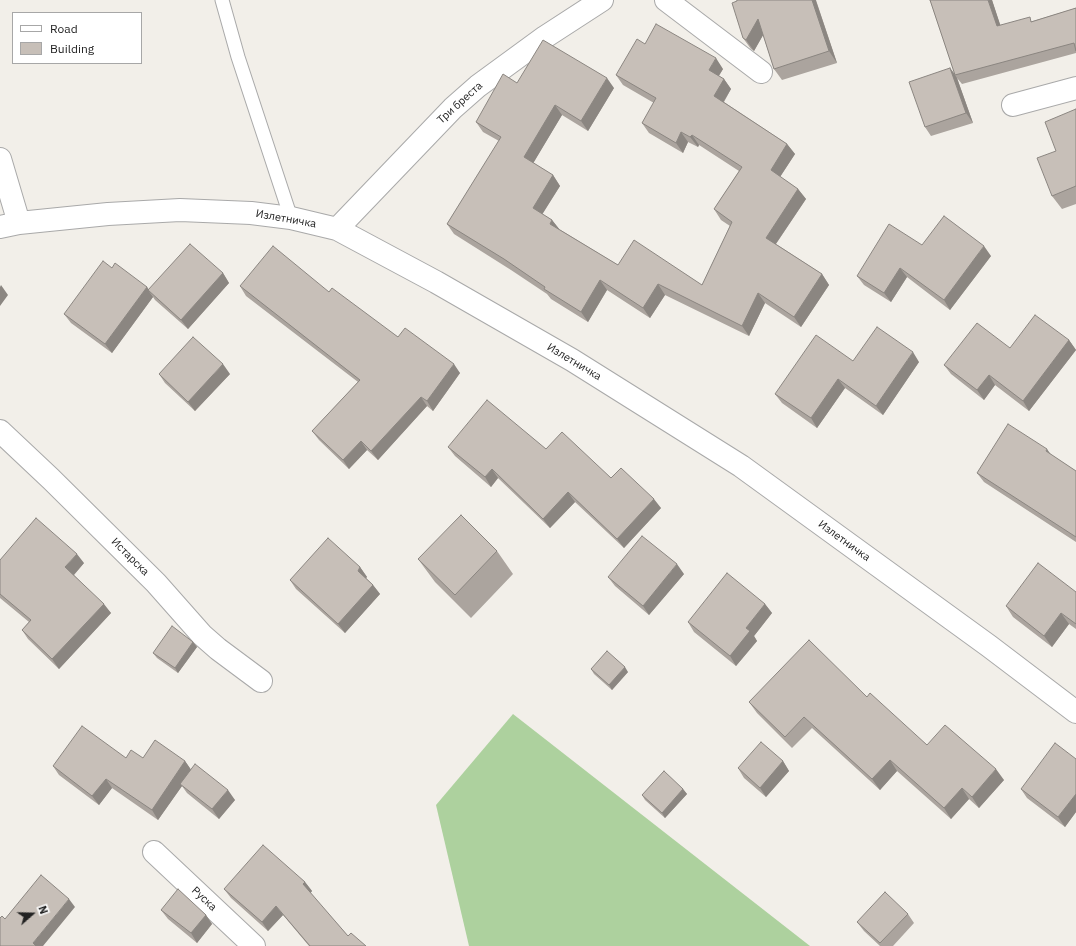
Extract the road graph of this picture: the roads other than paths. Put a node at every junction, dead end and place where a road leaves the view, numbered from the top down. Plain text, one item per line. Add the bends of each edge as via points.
1 (222, 0) edge
2 (602, 0) edge
3 (666, 0) edge
4 (761, 72) dead end
5 (1076, 88) edge
6 (1013, 105) dead end
7 (0, 159) edge
8 (291, 218) junction
9 (10, 225) edge
10 (337, 229) junction
11 (0, 431) edge
12 (261, 681) dead end
13 (1076, 712) edge
14 (154, 852) dead end
15 (254, 946) edge

1 - 8 lane
2 - 10 street, Три бреста via 545,36 452,108
3 - 4 street
5 - 6 street
7 - 9 street
8 - 9 street, Излетничка via 251,213 180,210 108,214
8 - 10 street, Излетничка
10 - 13 street, Излетничка via 572,360 741,466
11 - 12 street, Истарска via 156,583 202,635
14 - 15 street, Руска

